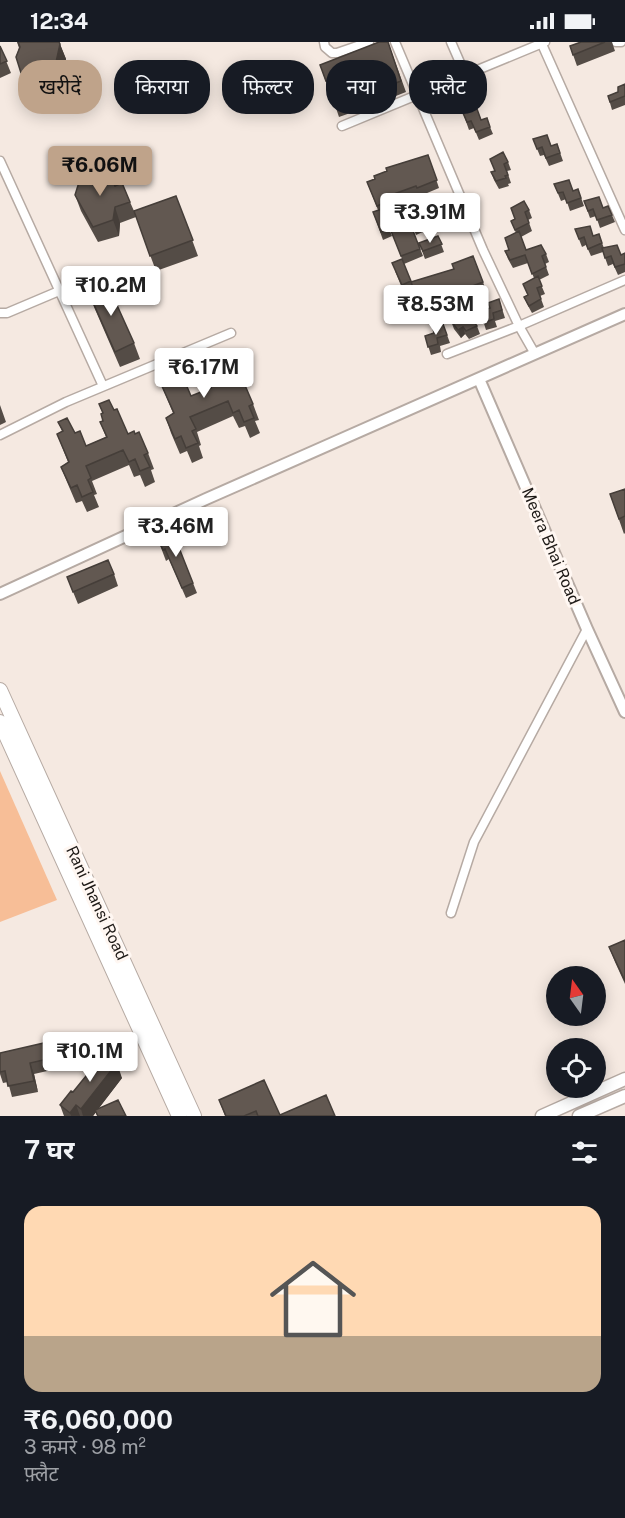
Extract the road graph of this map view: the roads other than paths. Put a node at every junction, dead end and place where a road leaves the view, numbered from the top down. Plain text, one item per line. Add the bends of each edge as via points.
1 (324, 42) edge
2 (369, 42) edge
3 (395, 42) edge
4 (450, 42) edge
5 (616, 42) edge
6 (621, 42) edge
7 (542, 43) edge
8 (458, 60) edge
9 (487, 65) edge
10 (409, 74) edge
11 (409, 98) edge
12 (426, 114) edge
13 (342, 126) dead end
14 (0, 161) edge
15 (625, 230) edge
16 (625, 280) edge
17 (59, 291) junction
18 (0, 313) edge
19 (625, 314) edge
20 (519, 326) junction
21 (231, 333) dead end
22 (447, 354) dead end
23 (535, 354) junction
24 (480, 379) junction
25 (103, 386) junction
26 (0, 435) edge
27 (0, 594) edge
28 (587, 629) junction
29 (0, 690) edge
30 (625, 712) edge
31 (0, 722) edge
32 (451, 913) dead end
33 (625, 1079) edge
34 (625, 1096) edge
35 (179, 1116) edge
36 (194, 1116) edge
37 (542, 1116) edge
38 (579, 1116) edge

1 - 2 street via 328,50 337,53
3 - 10 street
4 - 8 street
5 - 6 street
7 - 9 street
7 - 15 street
11 - 13 street
12 - 20 street
14 - 17 street
16 - 20 street
17 - 18 street
17 - 25 street
19 - 23 street
20 - 22 street
20 - 23 street
21 - 25 street
23 - 24 street
24 - 27 street
24 - 28 street, Meera Bhai Road
25 - 26 street
28 - 30 street, Meera Bhai Road
28 - 32 street via 474,842
29 - 36 highway, Rani Jhansi Road
31 - 35 highway, Rani Jhansi Road
33 - 37 main road
34 - 38 main road

